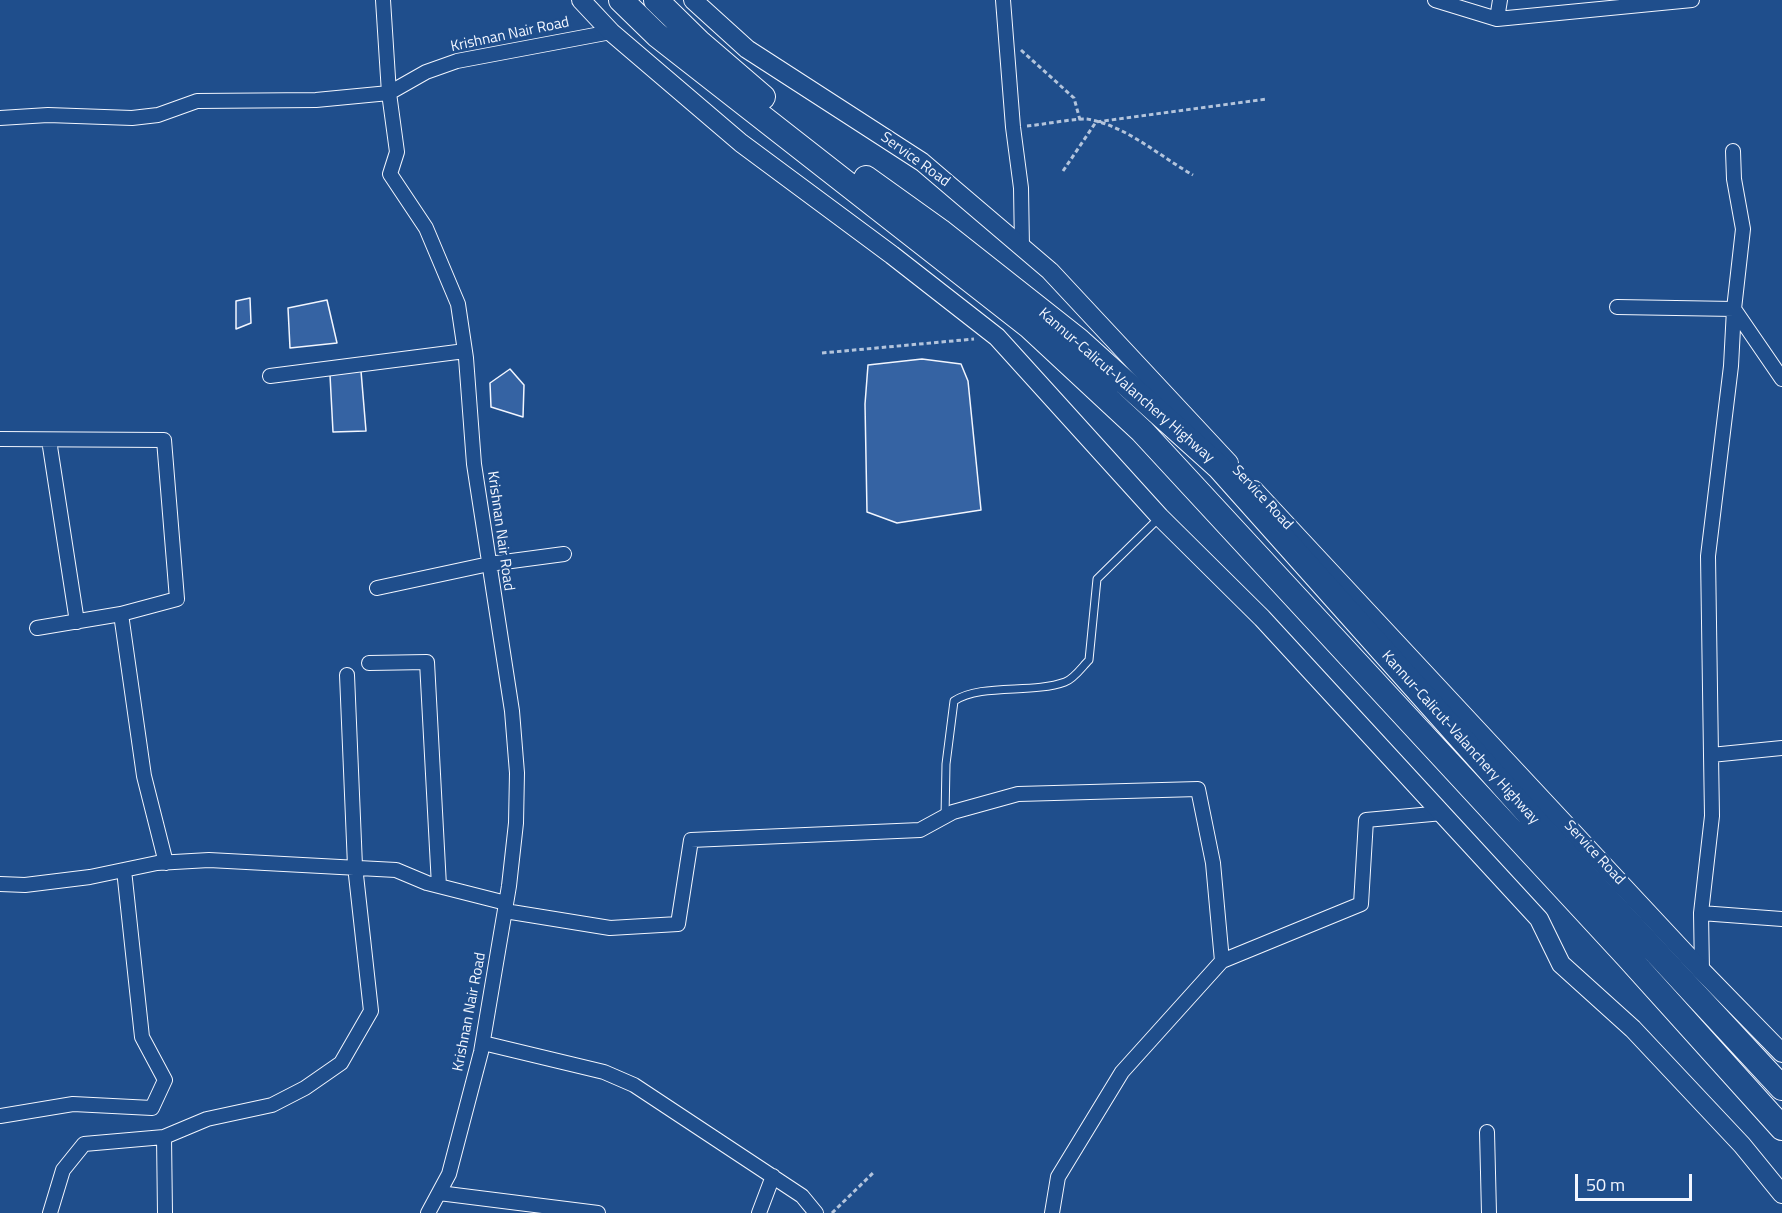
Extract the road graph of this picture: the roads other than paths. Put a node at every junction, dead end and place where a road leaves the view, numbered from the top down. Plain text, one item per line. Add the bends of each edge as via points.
1 (383, 0) edge
2 (581, 0) edge
3 (621, 0) edge
4 (656, 0) edge
5 (693, 0) edge
6 (1003, 0) edge
7 (1435, 0) edge
8 (1500, 0) edge
9 (1692, 0) edge
10 (1497, 19) junction
11 (611, 32) junction
12 (389, 93) junction
13 (0, 118) edge
14 (1733, 151) dead end
15 (1022, 247) junction
16 (1617, 307) dead end
17 (1734, 309) junction
18 (465, 351) junction
19 (270, 376) dead end
20 (1782, 379) edge
21 (0, 439) edge
22 (49, 440) junction
23 (1160, 517) junction
24 (564, 554) dead end
25 (489, 564) junction
26 (377, 588) dead end
27 (121, 614) junction
28 (77, 622) junction
29 (37, 628) dead end
30 (369, 663) dead end
31 (347, 675) dead end
32 (1782, 748) edge
33 (1711, 755) junction
34 (1443, 813) junction
35 (945, 817) junction
36 (166, 863) junction
37 (355, 866) junction
38 (124, 870) junction
39 (0, 884) edge
40 (439, 886) junction
41 (506, 907) junction
42 (1701, 913) junction
43 (1782, 920) edge
44 (1222, 961) junction
45 (1702, 971) junction
46 (483, 1043) junction
47 (1782, 1053) edge
48 (1782, 1088) edge
49 (0, 1116) edge
50 (1782, 1128) edge
51 (1487, 1132) dead end
52 (164, 1137) junction
53 (772, 1176) junction
54 (439, 1192) junction
55 (1782, 1194) edge
56 (50, 1213) edge
57 (165, 1213) edge
58 (428, 1213) edge
59 (598, 1213) edge
60 (759, 1213) edge
61 (816, 1213) edge
62 (1052, 1213) edge
63 (1489, 1213) edge

1 - 12 street
2 - 11 street
3 - 50 highway via 657,34 1029,326 1142,431
4 - 48 highway, Kannur-Calicut-Valanchery Highway via 751,87 1078,340 1219,467 1543,830
5 - 15 street, Service Road via 747,49 922,162
6 - 15 street via 1021,188
7 - 10 street
8 - 10 street
9 - 10 street
11 - 12 street, Krishnan Nair Road via 457,61 426,72
11 - 23 street via 741,143 997,337
12 - 13 street via 316,100 197,101 158,115 132,118
12 - 18 street, Krishnan Nair Road via 397,152 390,174 439,254 458,304
14 - 17 street via 1743,229
15 - 45 street, Service Road via 1058,279
16 - 17 street
17 - 20 street
17 - 33 street via 1708,556
18 - 19 street
18 - 25 street, Krishnan Nair Road via 474,464
21 - 22 street
22 - 27 street via 164,440 177,599
22 - 28 street
23 - 34 street via 1262,618
23 - 35 lane via 1097,579 1089,660 1067,681 1030,689 964,694 954,701 946,764
24 - 25 street
25 - 26 street
25 - 41 street, Krishnan Nair Road via 512,711 517,773 516,823
27 - 28 street
27 - 36 street via 144,776
28 - 29 street
30 - 40 street via 427,663
31 - 37 street
32 - 33 street
33 - 42 street via 1712,816
34 - 44 street via 1366,820 1360,904
34 - 55 street via 1539,919 1561,964 1633,1029 1742,1145
35 - 41 street via 921,830 691,840 678,924 610,928
35 - 44 street via 1018,794 1198,789 1213,863
36 - 37 street via 209,860
36 - 38 street
37 - 40 street via 396,870
37 - 52 street via 371,1011 341,1063 273,1106 207,1119
38 - 39 street via 25,885
38 - 49 street via 142,1037 165,1080 153,1108 73,1104
40 - 41 street
41 - 46 street, Krishnan Nair Road
42 - 43 street
42 - 45 street
44 - 62 street via 1122,1072 1058,1178
45 - 47 street, Service Road
46 - 53 street via 604,1072 634,1085
46 - 54 street, Krishnan Nair Road via 449,1174
51 - 63 street
52 - 56 street via 84,1144 63,1170
52 - 57 street
53 - 60 street
53 - 61 street via 802,1196
54 - 58 street, Krishnan Nair Road
54 - 59 street

